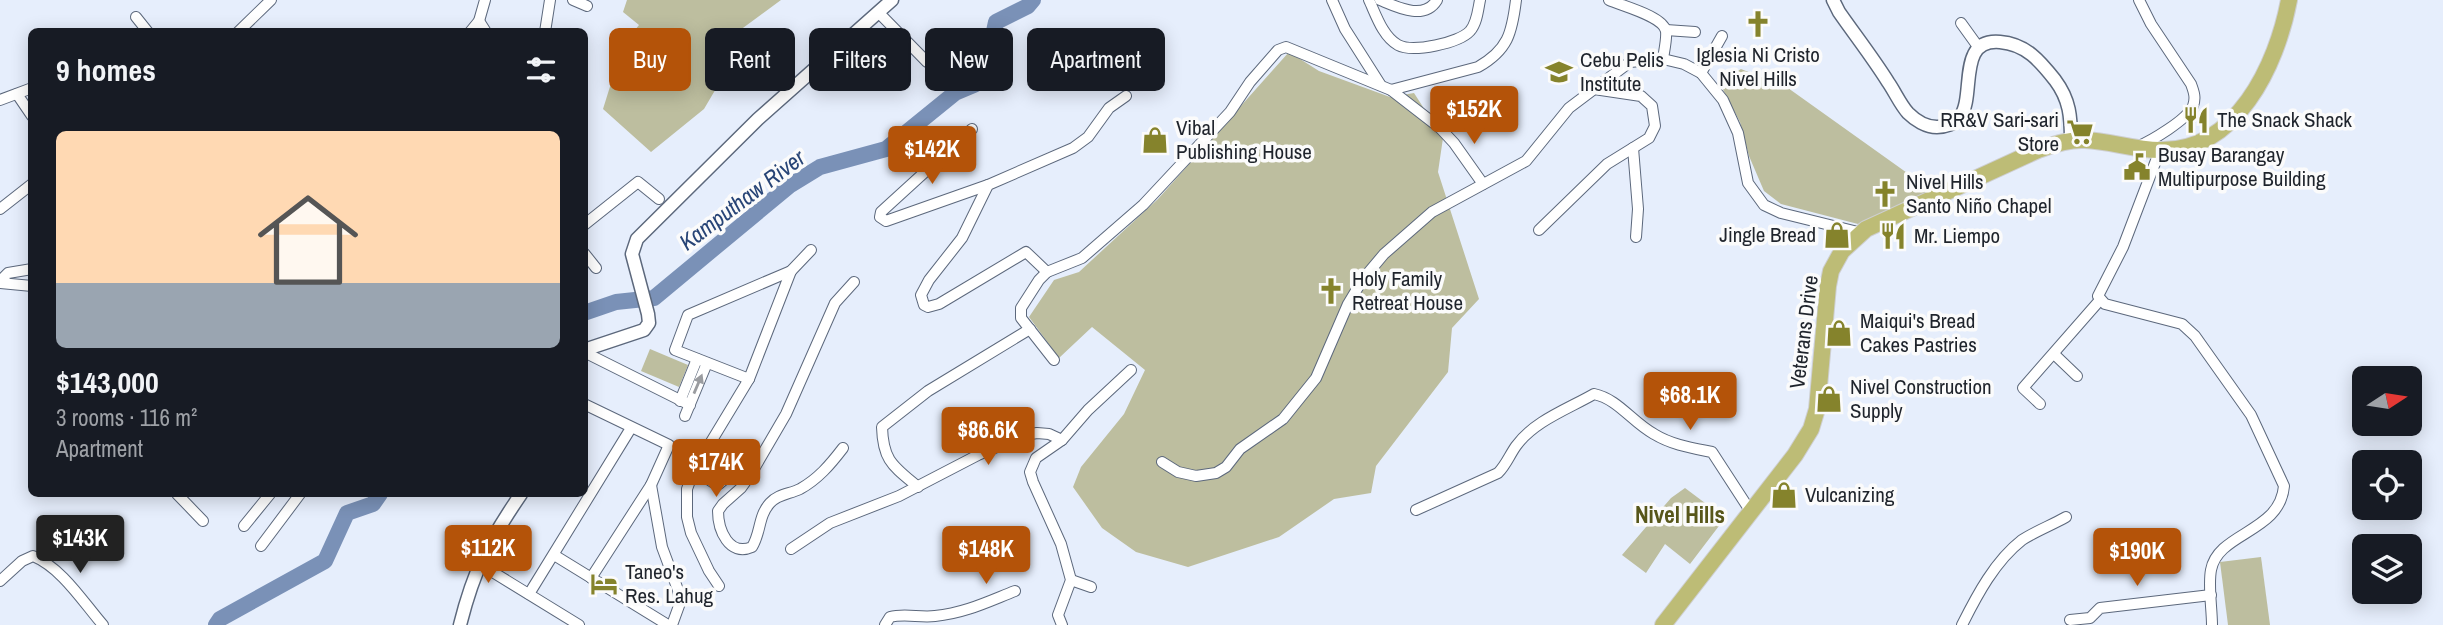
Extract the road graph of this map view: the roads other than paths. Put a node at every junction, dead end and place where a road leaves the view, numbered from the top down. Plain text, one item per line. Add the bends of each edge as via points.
1 (271, 0) edge
2 (485, 0) edge
3 (550, 0) edge
4 (573, 0) edge
5 (892, 0) edge
6 (1332, 0) edge
7 (1369, 0) edge
8 (1380, 0) edge
9 (1437, 0) edge
10 (1480, 0) edge
11 (1516, 0) edge
12 (1609, 0) edge
13 (1833, 0) edge
14 (2139, 0) edge
15 (2289, 0) edge
16 (587, 6) dead end
17 (878, 12) junction
18 (136, 17) dead end
19 (479, 21) junction
20 (1961, 23) dead end
21 (142, 28) edge
22 (242, 28) edge
23 (473, 28) edge
24 (483, 28) edge
25 (546, 28) edge
26 (1666, 30) junction
27 (1695, 32) dead end
28 (1722, 36) dead end
29 (1979, 48) junction
30 (1663, 59) junction
31 (925, 60) edge
32 (1701, 73) junction
33 (1380, 84) junction
34 (28, 89) edge
35 (1391, 89) junction
36 (1594, 89) junction
37 (17, 93) junction
38 (1126, 96) dead end
39 (0, 100) edge
40 (28, 110) edge
41 (972, 129) dead end
42 (2071, 141) junction
43 (1633, 148) junction
44 (2135, 148) junction
45 (2160, 150) junction
46 (1483, 184) junction
47 (988, 185) junction
48 (28, 187) edge
49 (659, 199) dead end
50 (0, 209) edge
51 (588, 222) edge
52 (1539, 230) dead end
53 (1862, 233) junction
54 (1636, 237) dead end
55 (811, 250) dead end
56 (588, 258) edge
57 (596, 268) dead end
58 (28, 270) edge
59 (791, 271) junction
60 (1047, 272) junction
61 (0, 282) edge
62 (854, 282) dead end
63 (28, 286) edge
64 (2100, 300) junction
65 (1030, 329) junction
66 (588, 350) edge
67 (588, 353) edge
68 (2054, 354) junction
69 (1054, 360) dead end
70 (702, 361) junction
71 (1131, 370) dead end
72 (2077, 376) dead end
73 (749, 379) junction
74 (2040, 404) dead end
75 (588, 406) edge
76 (631, 428) junction
77 (1062, 440) junction
78 (843, 448) dead end
79 (1162, 462) dead end
80 (694, 470) junction
81 (751, 474) junction
82 (651, 485) junction
83 (918, 487) junction
84 (180, 497) edge
85 (268, 497) edge
86 (298, 497) edge
87 (519, 497) edge
88 (1416, 510) dead end
89 (1751, 512) junction
90 (2066, 517) dead end
91 (204, 521) dead end
92 (244, 526) dead end
93 (261, 546) dead end
94 (791, 549) dead end
95 (554, 555) junction
96 (478, 563) junction
97 (592, 578) junction
98 (1071, 580) junction
99 (0, 581) edge
100 (719, 586) dead end
101 (1091, 587) dead end
102 (1015, 591) dead end
103 (529, 594) junction
104 (2211, 595) junction
105 (2070, 620) dead end
106 (103, 625) edge
107 (460, 625) edge
108 (579, 625) edge
109 (670, 625) edge
110 (885, 625) edge
111 (1062, 625) edge
112 (1663, 625) edge
113 (1962, 625) edge
114 (2212, 625) edge

1 - 22 street
2 - 19 street
3 - 25 street
4 - 16 street
5 - 17 street
6 - 33 street
7 - 10 street via 1388,37 1399,46 1416,48 1465,36
8 - 9 street via 1414,11 1425,10
11 - 35 street via 1505,45 1486,63
12 - 26 street via 1653,17
13 - 29 street via 1899,101 1924,124 1951,125 1960,117 1968,73
14 - 44 street via 2191,84 2194,103 2187,115
15 - 45 main road, Veterans Drive via 2273,57 2235,117 2209,139
17 - 31 street
17 - 66 street via 758,119 637,239 632,254 649,323 644,330
18 - 21 street
19 - 23 street
19 - 24 street
20 - 29 street
26 - 27 street
26 - 30 street
28 - 32 street
29 - 42 street via 1994,41 2009,43 2028,50 2043,65 2069,104
30 - 32 street
30 - 36 street via 1630,62
32 - 53 street via 1723,100 1738,133 1748,183 1764,205
33 - 35 street
33 - 60 street via 1293,49 1278,50 1230,112 1143,205 1082,258
34 - 37 street
35 - 46 street via 1440,128
36 - 43 street via 1641,96 1652,106 1655,125 1649,138
36 - 46 street via 1569,108 1526,161
37 - 39 street
37 - 40 street
38 - 47 street via 1073,148
41 - 47 street via 880,217 886,221
42 - 44 main road, Veterans Drive
42 - 53 main road, Veterans Drive via 2038,150
43 - 52 street via 1607,164
43 - 54 street
44 - 45 main road, Veterans Drive
45 - 64 street
46 - 79 street via 1432,212 1384,254 1348,304 1316,378 1283,419 1240,449 1216,474 1196,476
47 - 60 street via 962,238 929,279 921,295 924,304 939,304 1026,252
48 - 50 street
49 - 51 street via 638,182
53 - 89 main road, Veterans Drive via 1842,251 1832,271 1811,429
55 - 59 street
56 - 57 street
58 - 61 street via 8,272
59 - 70 street via 688,315 675,350
59 - 73 street
60 - 65 street via 1021,308 1021,318
61 - 63 street
62 - 81 street via 835,303 786,414
64 - 68 street
64 - 104 street via 2182,324 2196,337 2251,415 2284,486 2277,508 2266,521 2216,557 2210,570
65 - 69 street
65 - 83 street via 928,391 882,427 884,453
67 - 70 street via 685,407
68 - 72 street
68 - 74 street via 2023,387
70 - 73 street
71 - 77 street
73 - 80 street
75 - 76 street
76 - 82 street via 669,445
76 - 95 street
77 - 83 street via 1049,434 1025,435
77 - 98 street via 1036,458 1030,472
78 - 81 street via 823,473 775,498 759,523 755,544 739,550 722,532 718,510
80 - 81 street via 719,484 731,469
80 - 100 street via 687,489 687,517
82 - 97 street
82 - 109 street via 662,547 680,603
83 - 94 street via 830,523
84 - 91 street
85 - 92 street
86 - 93 street
87 - 96 street
88 - 89 street via 1497,473 1538,426 1594,394 1608,397 1668,443 1712,453
89 - 112 main road, Veterans Drive
90 - 113 street via 2009,552
95 - 97 street
95 - 103 street
96 - 103 street
96 - 107 street
97 - 109 street
98 - 101 street
98 - 111 street via 1058,615
99 - 106 street via 22,561 33,556 42,559
102 - 110 street via 969,611 932,617 898,615
103 - 108 street
104 - 105 street via 2101,608 2090,618
104 - 114 street

